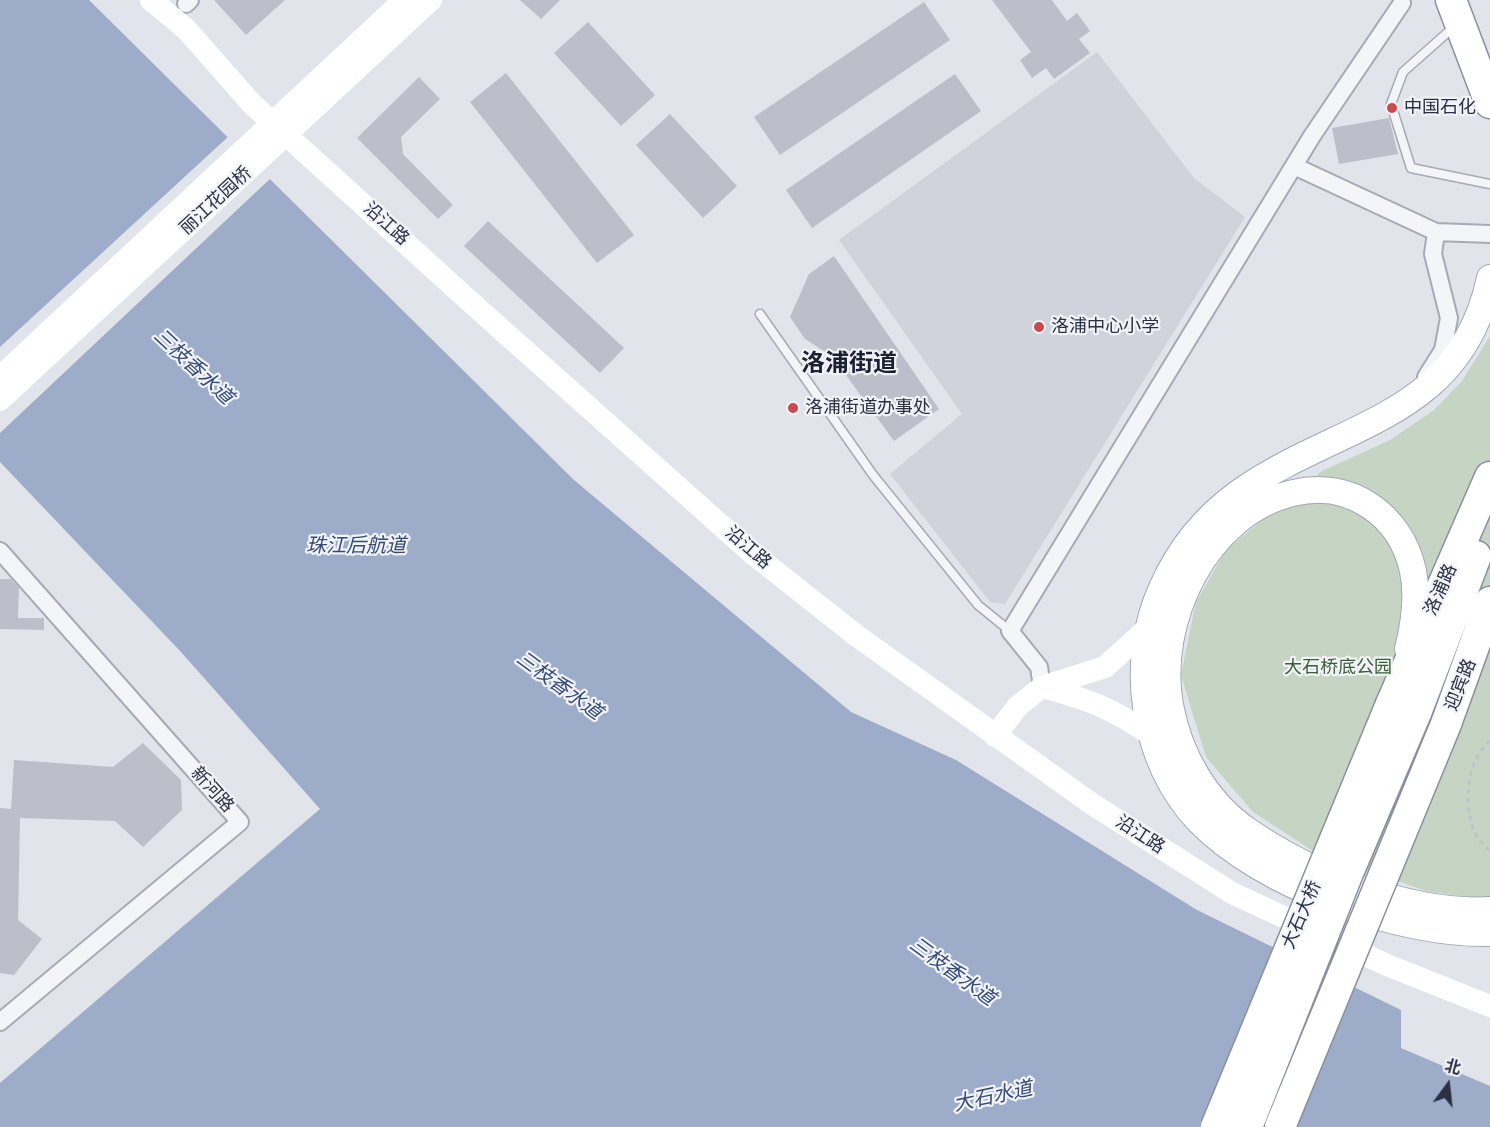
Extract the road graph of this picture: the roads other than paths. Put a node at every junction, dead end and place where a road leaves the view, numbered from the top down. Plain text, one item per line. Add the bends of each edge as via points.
1 (151, 0) edge
2 (404, 0) edge
3 (431, 0) edge
4 (182, 1) edge
5 (1402, 3) dead end
6 (1456, 10) edge
7 (186, 29) junction
8 (1490, 103) edge
9 (1294, 166) junction
10 (1490, 184) edge
11 (1436, 232) junction
12 (1490, 234) edge
13 (1490, 278) edge
14 (760, 314) dead end
15 (0, 376) edge
16 (0, 400) edge
17 (1407, 404) junction
18 (1490, 477) edge
19 (1490, 510) edge
20 (0, 551) edge
21 (1490, 602) edge
22 (1490, 612) edge
23 (1148, 627) junction
24 (1010, 631) junction
25 (1042, 687) junction
26 (1404, 708) junction
27 (1446, 724) junction
28 (995, 736) junction
29 (1154, 737) junction
30 (1490, 910) edge
31 (1490, 933) edge
32 (1490, 1006) edge
33 (0, 1023) edge
34 (1216, 1127) edge
35 (1247, 1127) edge
36 (1280, 1127) edge

1 - 7 street
2 - 15 street, 丽江花园桥, bridge
3 - 16 street, 丽江花园桥, bridge
4 - 7 street
5 - 9 street
6 - 8 highway
6 - 10 lane via 1403,72 1391,104 1410,168
7 - 28 street, 沿江路 via 252,104 752,553 857,636
9 - 11 street
9 - 24 street
11 - 12 street
11 - 17 street via 1433,254 1449,318 1443,350
13 - 17 main road via 1479,317 1464,346 1440,375
14 - 24 lane via 873,475 978,605
17 - 23 main road via 1267,475 1215,512 1175,561
18 - 26 highway, 洛浦路
19 - 26 highway, 洛浦路 via 1472,568
20 - 33 street, 新河路 via 240,822
21 - 27 highway
22 - 27 main road, 迎宾路
23 - 25 street via 1106,667
23 - 29 main road via 1143,680
24 - 25 street via 1039,668
25 - 28 street via 1018,706
25 - 29 street via 1095,702
26 - 30 main road via 1415,590 1408,553 1391,524 1357,497 1317,490 1281,496 1237,522 1200,564 1182,600 1170,641 1169,702 1194,772 1239,825 1297,860 1412,902 1460,910
26 - 34 highway, 大石大桥, bridge
26 - 35 highway, 大石大桥, bridge via 1348,873
27 - 36 highway, bridge
28 - 32 street, 沿江路 via 1109,816 1232,892 1387,965
29 - 31 main road via 1168,773 1192,813 1223,842 1264,868 1329,900 1384,919 1433,930

